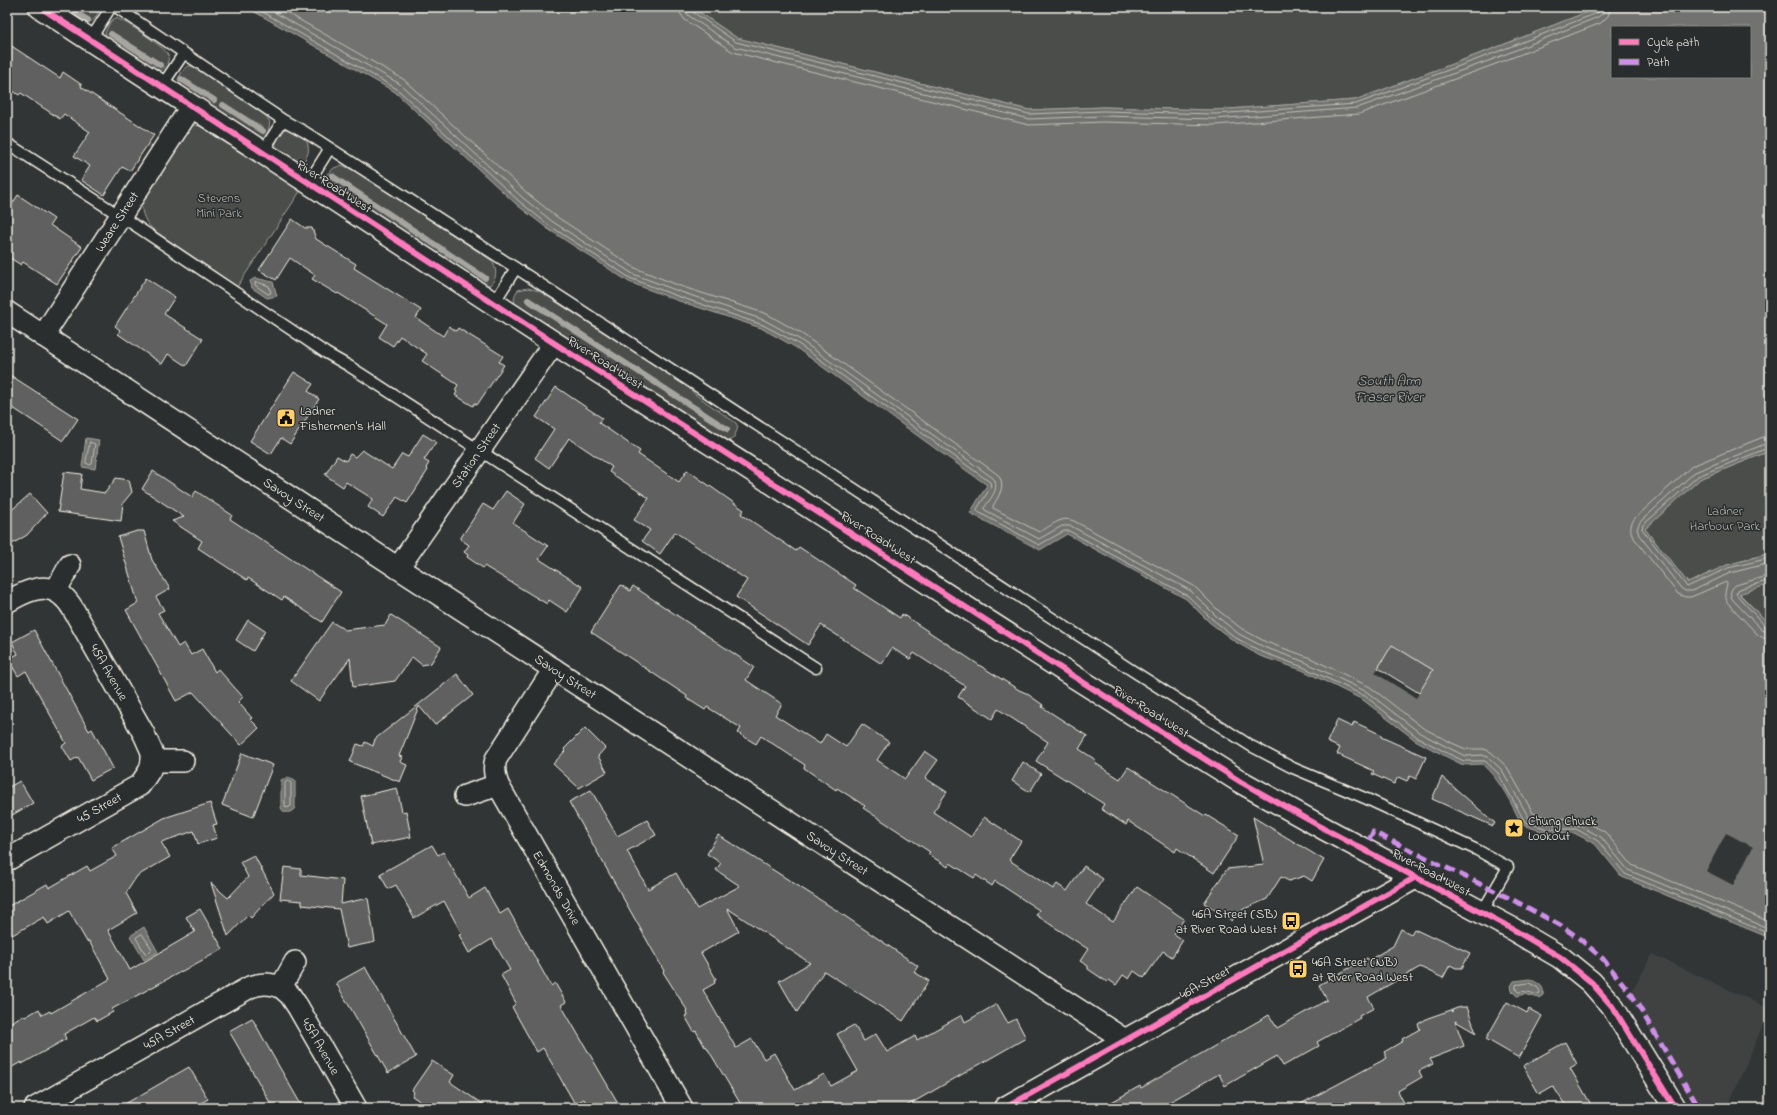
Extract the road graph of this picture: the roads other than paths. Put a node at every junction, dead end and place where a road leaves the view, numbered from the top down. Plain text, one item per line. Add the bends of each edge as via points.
1 (111, 7) edge
2 (116, 7) edge
3 (44, 8) edge
4 (90, 40) junction
5 (184, 53) junction
6 (161, 88) junction
7 (191, 107) junction
8 (283, 120) junction
9 (7, 143) edge
10 (330, 148) junction
11 (262, 153) junction
12 (308, 183) junction
13 (121, 216) junction
14 (516, 268) junction
15 (494, 303) junction
16 (7, 312) edge
17 (43, 336) junction
18 (554, 343) junction
19 (479, 450) junction
20 (70, 565) dead end
21 (398, 568) junction
22 (56, 590) junction
23 (7, 602) edge
24 (816, 668) dead end
25 (554, 669) junction
26 (152, 761) junction
27 (183, 762) dead end
28 (498, 785) junction
29 (465, 796) dead end
30 (7, 860) edge
31 (1416, 877) junction
32 (1482, 912) junction
33 (295, 962) dead end
34 (281, 987) junction
35 (1124, 1040) junction
36 (35, 1108) edge
37 (356, 1108) edge
38 (682, 1108) edge
39 (1005, 1108) edge
40 (1675, 1108) edge

1 - 4 lane
2 - 5 lane
3 - 4 main road, River Road West
4 - 6 main road, River Road West
5 - 6 lane
5 - 8 lane
6 - 7 main road, River Road West
7 - 11 main road, River Road West
7 - 13 street, Weare Street
8 - 10 lane
8 - 11 lane
9 - 13 lane
10 - 12 lane
10 - 14 lane
11 - 12 main road, River Road West
12 - 15 main road, River Road West
13 - 17 street, Weare Street
13 - 19 lane via 326,353
14 - 15 lane
14 - 32 lane via 1252,746 1293,768 1477,850 1508,868
15 - 18 main road, River Road West
16 - 17 street, Savoy Street
17 - 21 street, Savoy Street
18 - 19 street, Station Street
18 - 31 main road, River Road West via 1241,782
19 - 21 street, Station Street
19 - 24 lane
20 - 22 street
21 - 25 street, Savoy Street
22 - 23 street via 29,590
22 - 26 street, 45A Avenue via 68,602 144,734 152,752
25 - 28 street, Edmonds Drive via 496,759 494,766
25 - 35 street, Savoy Street
26 - 27 street
26 - 30 street, 45 Street via 150,770 140,785
28 - 29 street
28 - 38 street, Edmonds Drive
31 - 32 main road, River Road West
31 - 35 main road, 46A Street
32 - 40 main road, River Road West via 1560,957 1591,982 1619,1016
33 - 34 street
34 - 36 street, 45A Street via 270,983 250,987
34 - 37 street, 45A Avenue via 298,1007
35 - 39 main road, 46A Street

